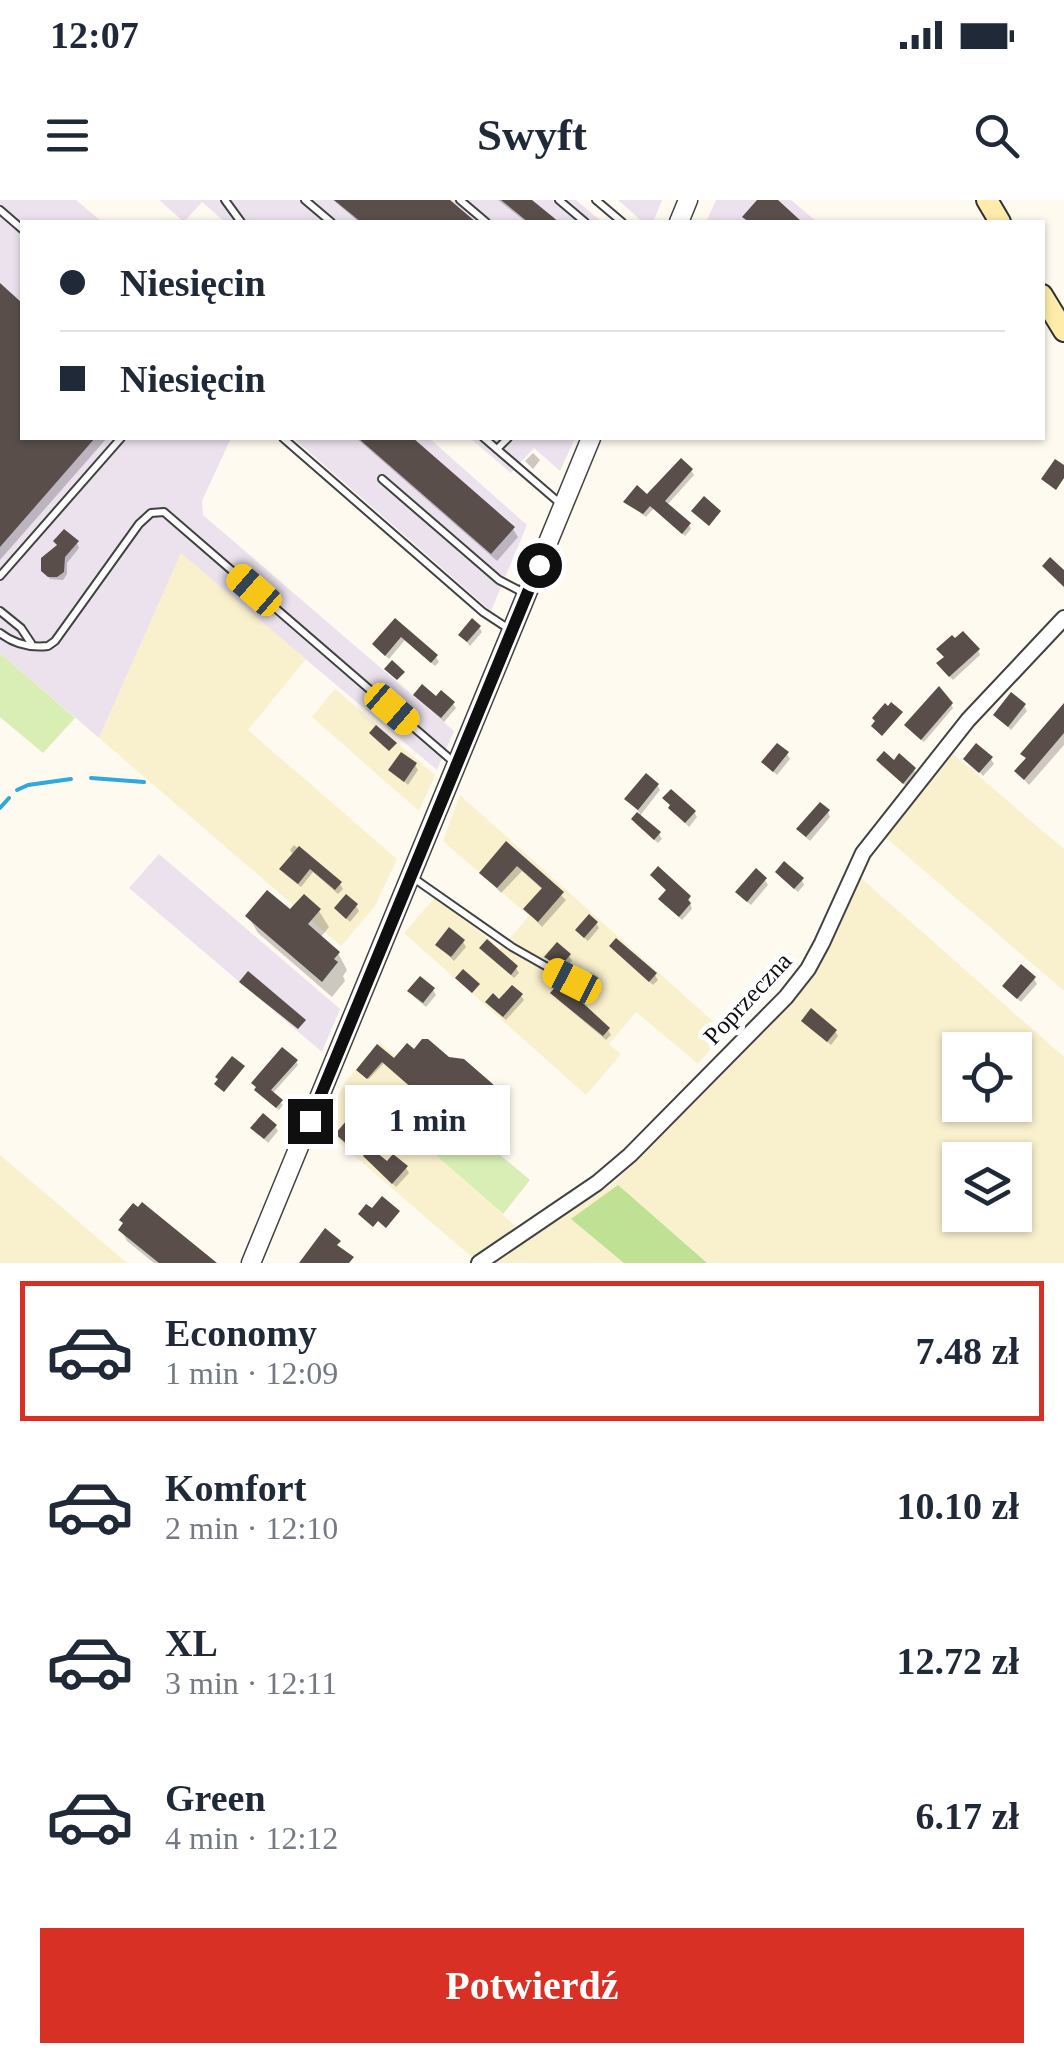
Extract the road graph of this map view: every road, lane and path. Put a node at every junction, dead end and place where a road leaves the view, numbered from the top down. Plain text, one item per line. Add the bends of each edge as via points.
1 (224, 200) edge
2 (305, 200) edge
3 (460, 200) edge
4 (560, 200) edge
5 (596, 200) edge
6 (0, 210) edge
7 (239, 220) edge
8 (329, 220) edge
9 (484, 220) edge
10 (583, 220) edge
11 (620, 220) edge
12 (20, 228) edge
13 (1045, 300) edge
14 (1064, 331) edge
15 (118, 440) edge
16 (286, 440) edge
17 (486, 440) edge
18 (506, 440) edge
19 (588, 440) edge
20 (497, 449) junction
21 (382, 479) dead end
22 (563, 506) junction
23 (0, 576) edge
24 (527, 594) junction
25 (0, 611) edge
26 (1064, 618) edge
27 (0, 632) edge
28 (513, 632) junction
29 (31, 643) junction
30 (457, 765) junction
31 (411, 876) junction
32 (572, 981) dead end
33 (251, 1263) edge
34 (478, 1263) edge

1 - 7 lane
2 - 8 lane
3 - 9 lane
4 - 10 lane
5 - 11 lane
6 - 12 lane
13 - 14 main road
15 - 23 lane
16 - 28 lane
17 - 20 lane
18 - 20 lane
19 - 22 street
20 - 22 lane
21 - 24 lane via 499,580
22 - 24 street
24 - 28 street
25 - 29 lane
26 - 34 street, Poprzeczna via 968,720 863,853 822,944 786,997 630,1155
27 - 29 lane via 12,643
28 - 30 street
29 - 30 lane via 56,641 138,524 151,512 164,512
30 - 31 street
31 - 32 lane
31 - 33 street

